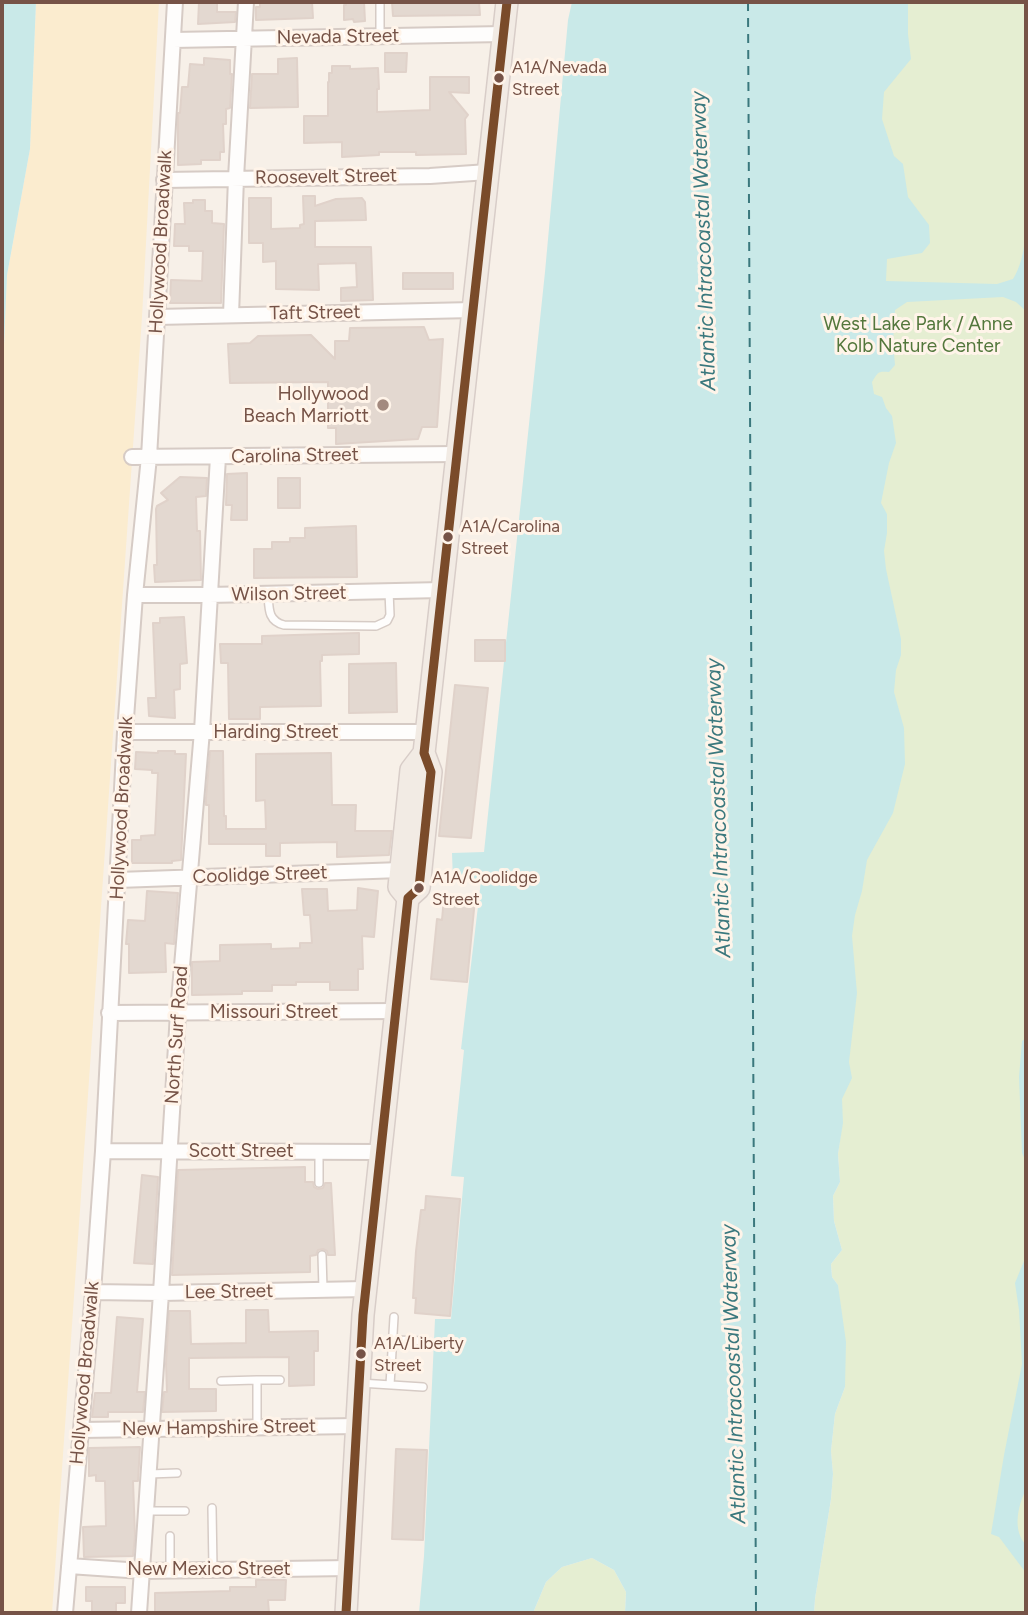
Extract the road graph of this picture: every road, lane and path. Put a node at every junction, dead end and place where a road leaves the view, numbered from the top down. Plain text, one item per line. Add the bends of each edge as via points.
1 (175, 2) edge
2 (246, 2) edge
3 (380, 2) edge
4 (507, 2) edge
5 (503, 34) junction
6 (380, 36) junction
7 (243, 39) junction
8 (173, 40) junction
9 (488, 172) junction
10 (236, 178) junction
11 (164, 180) junction
12 (473, 310) junction
13 (231, 315) junction
14 (157, 317) junction
15 (457, 454) junction
16 (132, 457) dead end
17 (149, 457) junction
18 (218, 457) junction
19 (442, 590) junction
20 (389, 591) junction
21 (268, 594) junction
22 (135, 596) junction
23 (209, 596) junction
24 (202, 731) junction
25 (125, 732) junction
26 (425, 743) junction
27 (401, 870) junction
28 (189, 878) junction
29 (118, 880) junction
30 (408, 898) junction
31 (397, 1011) junction
32 (109, 1013) junction
33 (178, 1013) junction
34 (103, 1151) junction
35 (169, 1151) junction
36 (319, 1152) junction
37 (380, 1152) junction
38 (319, 1182) dead end
39 (321, 1255) dead end
40 (365, 1289) junction
41 (323, 1290) junction
42 (93, 1292) junction
43 (161, 1293) junction
44 (394, 1317) dead end
45 (393, 1340) junction
46 (426, 1341) dead end
47 (257, 1380) junction
48 (280, 1380) dead end
49 (221, 1381) dead end
50 (359, 1383) junction
51 (390, 1385) junction
52 (423, 1387) dead end
53 (357, 1426) junction
54 (257, 1428) junction
55 (151, 1429) junction
56 (81, 1430) junction
57 (177, 1473) dead end
58 (148, 1474) junction
59 (212, 1508) dead end
60 (146, 1511) junction
61 (185, 1511) dead end
62 (170, 1536) dead end
63 (69, 1566) junction
64 (349, 1568) junction
65 (170, 1570) junction
66 (213, 1570) junction
67 (142, 1571) junction
68 (65, 1613) edge
69 (139, 1613) edge
70 (346, 1613) edge

1 - 8 street, Hollywood Broadwalk
2 - 7 street
3 - 6 lane
4 - 5 main road
5 - 6 street, Nevada Street
5 - 9 main road
6 - 7 street, Nevada Street
7 - 8 street, Nevada Street
7 - 10 street
8 - 11 street, Hollywood Broadwalk
9 - 10 street, Roosevelt Street
9 - 12 main road
10 - 11 street, Roosevelt Street
10 - 13 street
11 - 14 street, Hollywood Broadwalk
12 - 13 street, Taft Street
12 - 15 main road
13 - 14 street, Taft Street
14 - 17 street, Hollywood Broadwalk
15 - 18 street, Carolina Street
15 - 19 main road
16 - 17 street, Carolina Street
17 - 18 street, Carolina Street
17 - 22 street, Hollywood Broadwalk
18 - 23 street, North Surf Road
19 - 20 street, Wilson Street
19 - 26 main road
20 - 21 street, Wilson Street
20 - 21 lane via 390,615 376,626 276,623 269,613
21 - 23 street, Wilson Street
22 - 23 street, Wilson Street
22 - 25 street, Hollywood Broadwalk
23 - 24 street, North Surf Road
24 - 25 street, Harding Street
24 - 26 street, Harding Street
24 - 28 street, North Surf Road
25 - 29 street, Hollywood Broadwalk
26 - 27 main road via 411,770
26 - 30 main road via 431,772 421,871 419,888
27 - 28 street, Coolidge Street
27 - 30 main road via 400,887
28 - 29 street, Coolidge Street
28 - 33 street, North Surf Road
29 - 32 street, Hollywood Broadwalk
30 - 31 main road
31 - 33 street, Missouri Street
31 - 37 main road
32 - 33 street, Missouri Street
32 - 34 street, Hollywood Broadwalk
33 - 35 street, North Surf Road
34 - 35 street, Scott Street
34 - 42 street, Hollywood Broadwalk
35 - 36 street, Scott Street
35 - 43 street, North Surf Road
36 - 37 street, Scott Street
36 - 38 lane
37 - 40 main road
39 - 41 lane
40 - 41 street, Lee Street
40 - 50 main road
41 - 43 street, Lee Street
42 - 43 street, Lee Street
42 - 56 street, Hollywood Broadwalk
43 - 55 street, North Surf Road
44 - 45 lane
45 - 46 lane
45 - 51 lane
47 - 48 lane
47 - 49 lane
47 - 54 lane
50 - 51 lane
50 - 53 main road
51 - 52 lane
53 - 54 street, New Hampshire Street
53 - 64 main road
54 - 55 street, New Hampshire Street
55 - 56 street, New Hampshire Street
55 - 58 street, North Surf Road
56 - 63 street, Hollywood Broadwalk
57 - 58 lane
58 - 60 street, North Surf Road
59 - 66 lane
60 - 61 lane
60 - 67 street, North Surf Road
62 - 65 lane
63 - 67 street, New Mexico Street
63 - 68 street, Hollywood Broadwalk
64 - 66 street, New Mexico Street
64 - 70 main road
65 - 66 street, New Mexico Street
65 - 67 street, New Mexico Street
67 - 69 street, North Surf Road

